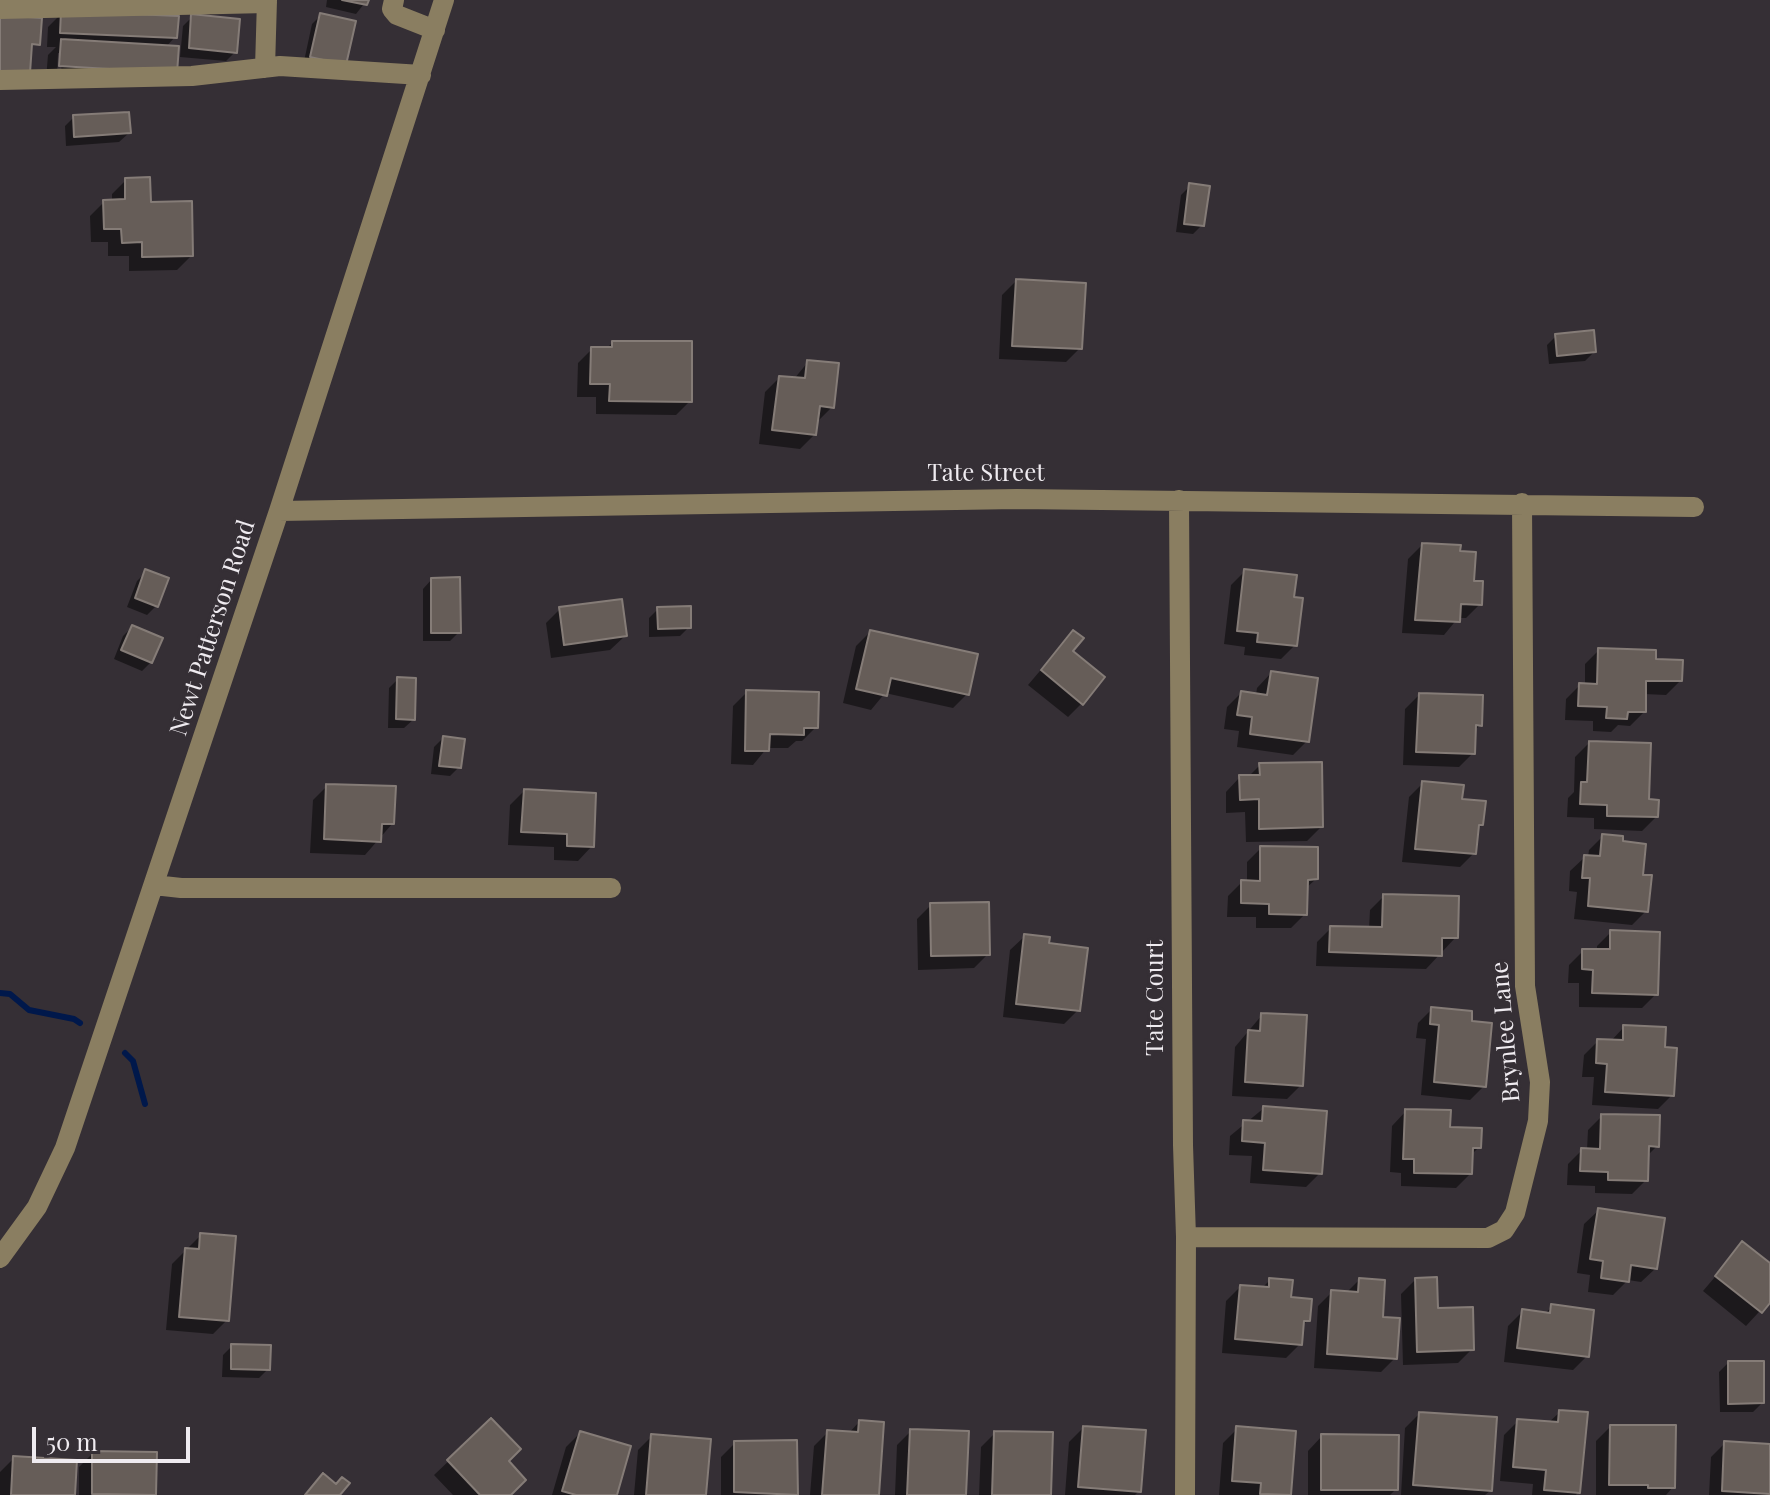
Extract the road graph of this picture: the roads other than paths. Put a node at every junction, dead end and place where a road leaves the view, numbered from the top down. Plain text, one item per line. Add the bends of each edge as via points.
1 (394, 0) edge
2 (444, 0) edge
3 (267, 1) edge
4 (0, 9) edge
5 (435, 30) junction
6 (265, 68) junction
7 (421, 75) junction
8 (0, 80) edge
9 (1179, 500) junction
10 (1522, 503) junction
11 (1694, 507) dead end
12 (279, 511) junction
13 (154, 885) junction
14 (611, 888) dead end
15 (1186, 1237) junction
16 (0, 1258) edge
17 (1185, 1495) edge

1 - 5 street via 397,15
2 - 5 street, Newt Patterson Road
3 - 4 street
3 - 6 street
5 - 7 street, Newt Patterson Road
6 - 7 street
6 - 8 street via 192,76
7 - 12 street, Newt Patterson Road
9 - 10 street, Tate Street
9 - 12 street, Tate Street
9 - 15 street, Tate Court
10 - 11 street, Tate Street
10 - 15 street, Brynlee Lane via 1525,986 1540,1082 1538,1121 1515,1213 1504,1230 1488,1238
12 - 13 street, Newt Patterson Road
13 - 14 street
13 - 16 street, Newt Patterson Road via 65,1148 37,1207
15 - 17 street, Tate Court

